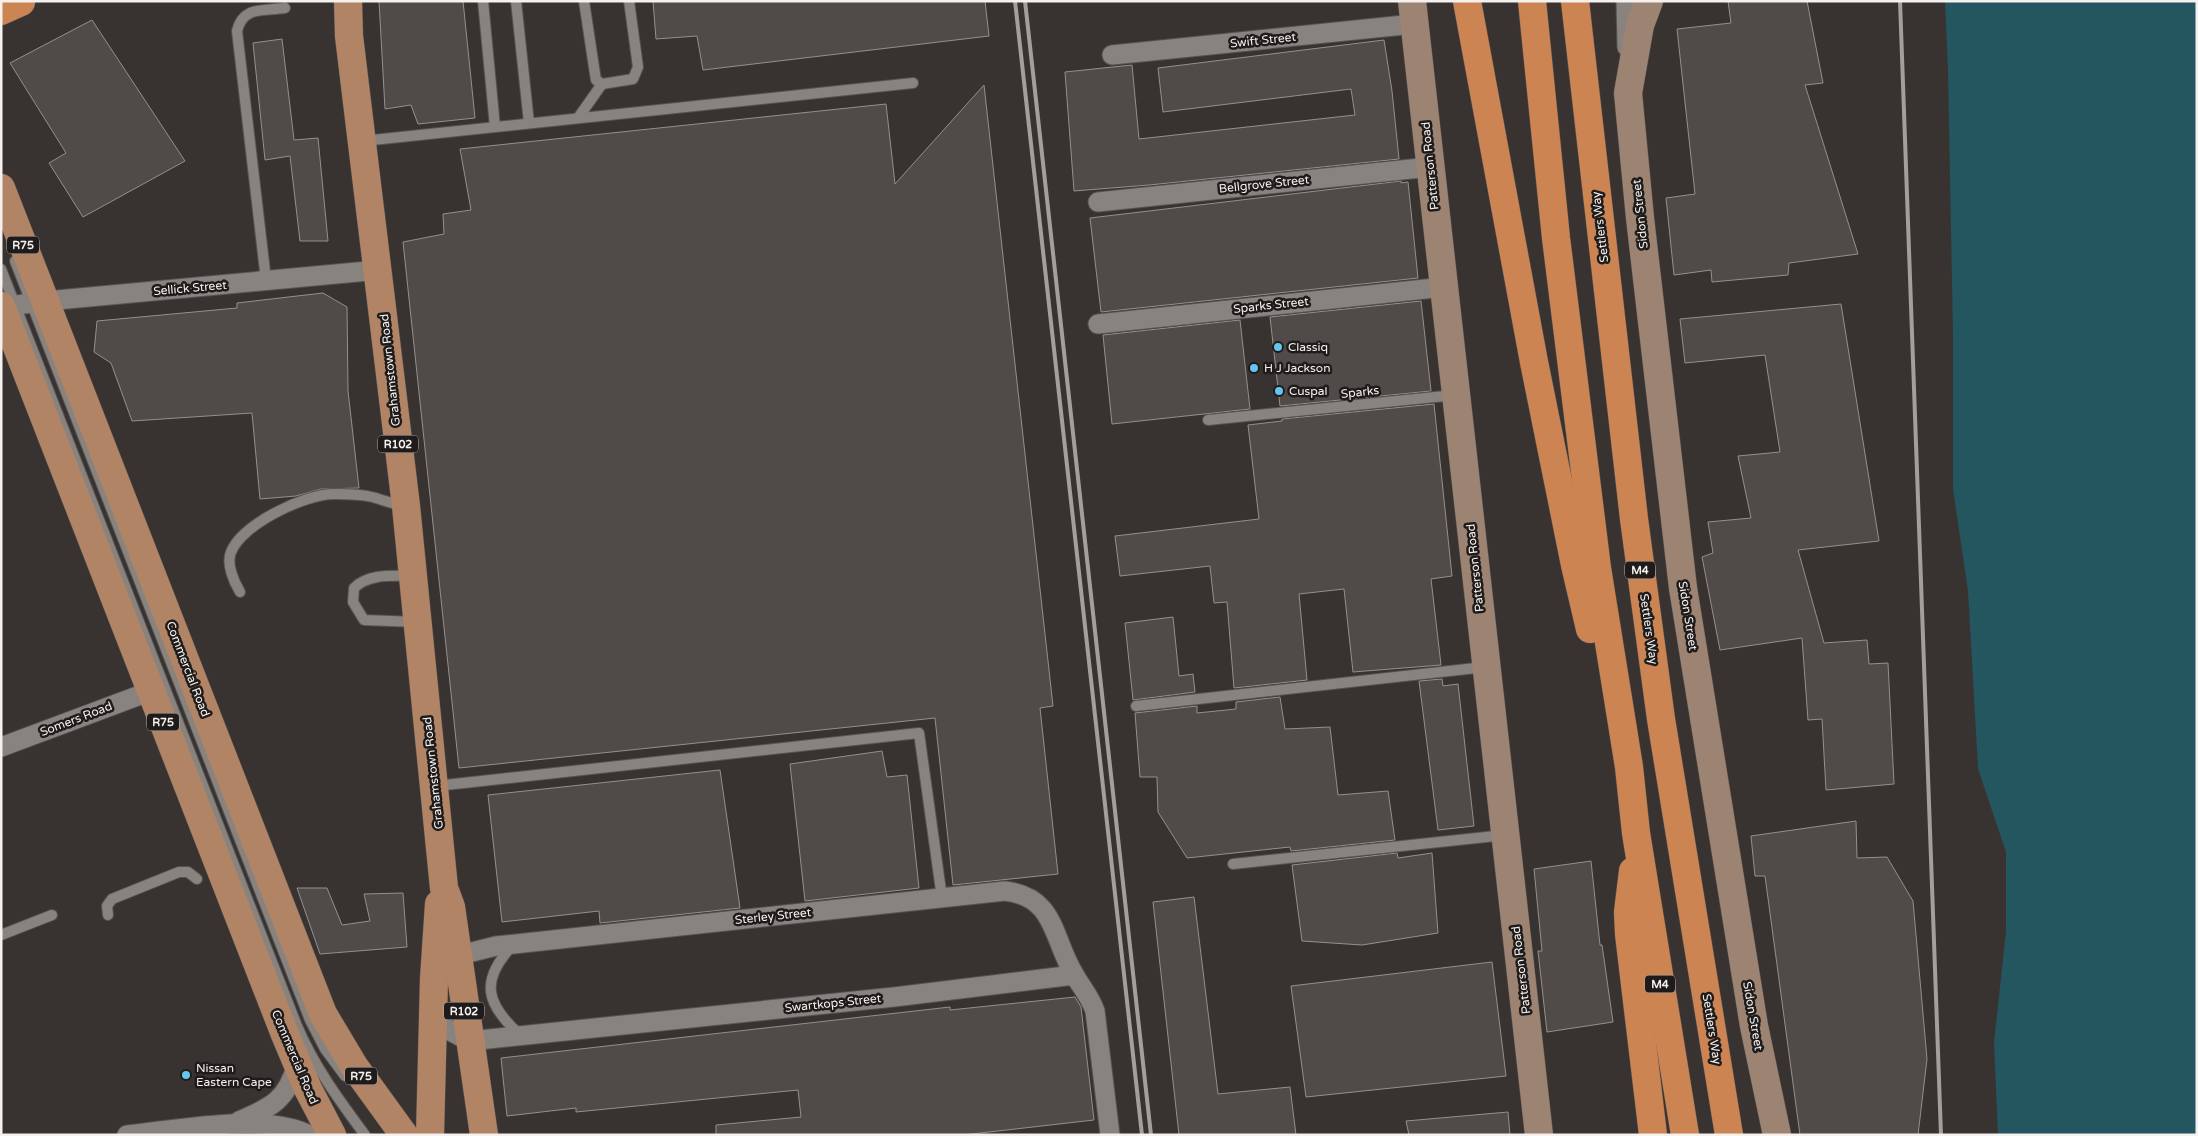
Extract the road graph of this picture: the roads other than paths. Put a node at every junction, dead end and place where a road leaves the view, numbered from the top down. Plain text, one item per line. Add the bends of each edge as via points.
1 (22, 1) edge
2 (348, 1) edge
3 (483, 1) edge
4 (516, 1) edge
5 (584, 1) edge
6 (629, 1) edge
7 (1467, 1) edge
8 (1532, 1) edge
9 (1574, 1) edge
10 (1626, 1) edge
11 (1649, 1) edge
12 (1, 4) edge
13 (285, 8) dead end
14 (1, 12) edge
15 (1413, 12) edge
16 (1112, 55) dead end
17 (913, 82) dead end
18 (602, 84) junction
19 (1628, 93) junction
20 (578, 118) junction
21 (529, 123) junction
22 (495, 127) junction
23 (362, 141) junction
24 (1430, 166) junction
25 (1, 188) edge
26 (1098, 202) dead end
27 (12, 252) dead end
28 (1, 269) edge
29 (379, 270) junction
30 (266, 280) junction
31 (1444, 287) junction
32 (19, 305) edge
33 (1098, 324) dead end
34 (1455, 395) junction
35 (1208, 420) dead end
36 (406, 506) junction
37 (413, 576) junction
38 (240, 592) dead end
39 (418, 622) junction
40 (1486, 667) junction
41 (152, 691) junction
42 (1136, 706) dead end
43 (1, 747) edge
44 (1629, 768) junction
45 (435, 786) junction
46 (1636, 833) junction
47 (1505, 835) junction
48 (1233, 864) dead end
49 (196, 879) dead end
50 (444, 888) junction
51 (942, 898) junction
52 (52, 915) dead end
53 (108, 915) dead end
54 (1, 935) edge
55 (515, 944) junction
56 (457, 959) junction
57 (1074, 975) junction
58 (434, 979) junction
59 (434, 1018) junction
60 (521, 1036) junction
61 (469, 1041) junction
62 (297, 1064) junction
63 (354, 1088) dead end
64 (235, 1123) junction
65 (1107, 1134) edge
66 (127, 1135) edge
67 (309, 1135) edge
68 (332, 1135) edge
69 (365, 1135) edge
70 (404, 1135) edge
71 (430, 1135) edge
72 (484, 1135) edge
73 (1539, 1135) edge
74 (1653, 1135) edge
75 (1684, 1135) edge
76 (1729, 1135) edge
77 (1777, 1135) edge

1 - 12 highway
1 - 14 highway
2 - 23 main road, Grahamstown Road / R102
3 - 22 lane
4 - 21 lane
5 - 18 lane via 594,74
6 - 18 lane via 638,67 636,75 633,79
7 - 44 highway via 1534,362 1586,609 1606,732
8 - 44 highway, M4 via 1551,190 1597,568
9 - 76 highway, Settlers Way / M4 via 1662,729
10 - 19 street, Sidon Street
11 - 19 street, Sidon Street via 1640,25
13 - 30 lane via 249,12 240,20 237,31
15 - 16 street, Swift Street
15 - 24 street, Patterson Road
17 - 20 lane
18 - 20 lane
19 - 77 street, Sidon Street via 1683,588 1754,1026
20 - 21 lane
21 - 22 lane
22 - 23 lane
23 - 29 main road, Grahamstown Road / R102
24 - 26 street, Bellgrove Street
24 - 31 street, Patterson Road
25 - 32 main road, Commercial Road / R75
27 - 32 lane
28 - 32 lane
29 - 30 street, Sellick Street
29 - 36 main road, Grahamstown Road / R102
30 - 32 street, Sellick Street
31 - 33 street, Sparks Street
31 - 34 street, Patterson Road
32 - 41 main road, Commercial Road / R75
32 - 63 lane via 310,1020 325,1049
32 - 69 lane via 297,1026 309,1053
32 - 70 main road, Commercial Road / R75 via 323,1014 354,1066
34 - 35 lane, Sparks
34 - 40 street, Patterson Road
36 - 37 main road, Grahamstown Road / R102
36 - 38 lane via 369,496 332,494 309,497 268,517 250,529 231,552 229,561
37 - 39 main road, Grahamstown Road / R102
37 - 39 lane via 371,577 361,581 354,588 353,602 364,620
39 - 45 main road, Grahamstown Road / R102
40 - 42 lane
40 - 47 street, Patterson Road
41 - 43 street, Somers Road
41 - 62 main road, Commercial Road / R75
44 - 46 highway, M4
45 - 50 main road, Grahamstown Road / R102
45 - 51 lane via 920,733
46 - 74 highway via 1628,912 1629,934
46 - 75 highway, M4
47 - 48 lane
47 - 73 street, Patterson Road
49 - 53 lane via 188,872 179,872 112,898 107,906
50 - 56 main road, Grahamstown Road / R102
50 - 58 main road, Grahamstown Road / R102 via 437,911
51 - 55 street, Sterley Street
51 - 57 street, Sterley Street via 1005,891 1019,892 1036,900 1045,911
52 - 54 lane
55 - 56 street, Sterley Street via 478,949
55 - 60 lane via 496,966 490,990 496,1010
56 - 58 street, Sterley Street
56 - 61 main road, Grahamstown Road / R102
57 - 60 street, Swartkops Street
57 - 65 street via 1091,998 1095,1011
58 - 59 main road, Grahamstown Road / R102
59 - 61 street
59 - 71 main road, Grahamstown Road / R102
60 - 61 street, Swartkops Street
61 - 72 main road, Grahamstown Road / R102
62 - 64 street via 286,1093 259,1113
62 - 68 main road, Commercial Road / R75
64 - 66 street
64 - 67 street via 287,1127

